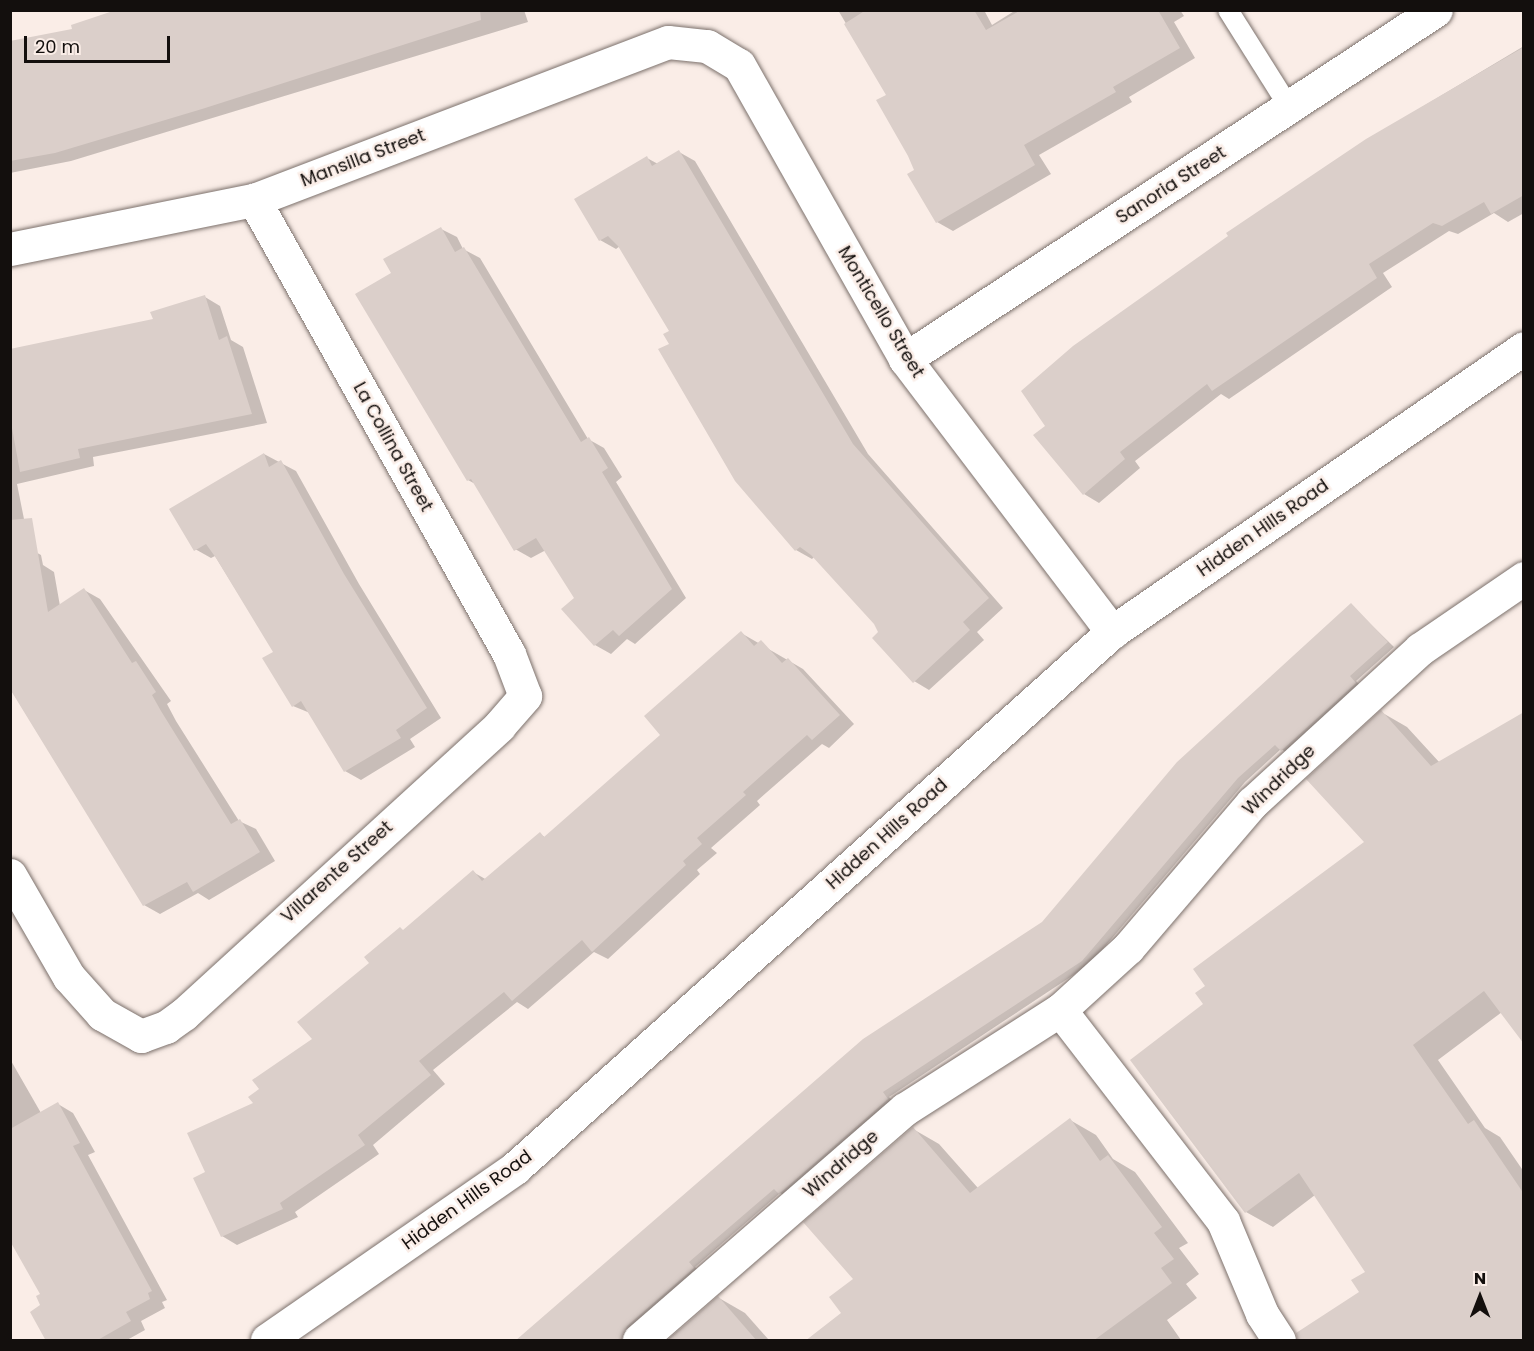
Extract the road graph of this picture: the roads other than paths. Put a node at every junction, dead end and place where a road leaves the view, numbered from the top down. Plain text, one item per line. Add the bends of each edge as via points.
1 (1228, 10) edge
2 (1436, 10) edge
3 (707, 46) joint
4 (1289, 107) junction
5 (254, 200) junction
6 (10, 249) edge
7 (1524, 348) edge
8 (905, 359) junction
9 (1524, 578) edge
10 (1112, 632) junction
11 (525, 696) joint
12 (10, 875) edge
13 (1060, 1011) junction
14 (267, 1341) edge
15 (639, 1341) edge
16 (1279, 1341) edge

1 - 4 lane
2 - 4 street, Sanoria Street
3 - 5 street, Mansilla Street via 668,42
3 - 8 street, Monticello Street via 739,65
4 - 8 street, Sanoria Street
5 - 6 street, Mansilla Street
5 - 11 street, La Collina Street via 509,654
7 - 10 street, Hidden Hills Road
8 - 10 street, Monticello Street
9 - 13 street, Windridge via 1420,649 1252,803 1128,948
10 - 14 street, Hidden Hills Road via 515,1168
11 - 12 street, Villarente Street via 499,726 184,1014 166,1027 141,1036 102,1014 69,977
13 - 15 street, Windridge via 905,1109
13 - 16 street via 1223,1221 1262,1314

